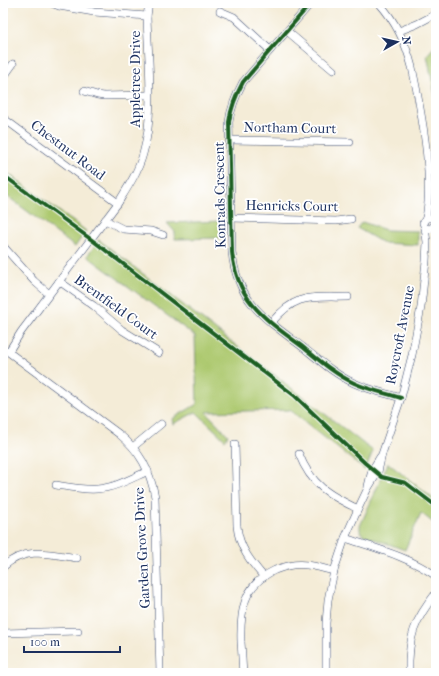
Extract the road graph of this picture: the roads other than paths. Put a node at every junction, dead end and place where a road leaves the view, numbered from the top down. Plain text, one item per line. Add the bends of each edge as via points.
1 (51, 3) edge
2 (148, 3) edge
3 (311, 3) edge
4 (380, 3) edge
5 (220, 11) dead end
6 (436, 14) edge
7 (148, 16) junction
8 (286, 31) junction
9 (400, 33) junction
10 (270, 50) junction
11 (13, 64) dead end
12 (333, 70) dead end
13 (3, 78) edge
14 (84, 91) dead end
15 (149, 94) junction
16 (3, 118) edge
17 (230, 140) junction
18 (350, 142) dead end
19 (118, 203) junction
20 (428, 204) junction
21 (232, 218) junction
22 (426, 218) junction
23 (351, 219) dead end
24 (105, 220) junction
25 (435, 223) edge
26 (425, 228) junction
27 (162, 235) dead end
28 (427, 242) junction
29 (3, 246) edge
30 (59, 281) junction
31 (50, 294) junction
32 (348, 297) dead end
33 (271, 322) junction
34 (6, 349) edge
35 (159, 353) dead end
36 (401, 398) junction
37 (161, 424) dead end
38 (235, 444) dead end
39 (133, 446) junction
40 (299, 454) dead end
41 (148, 471) junction
42 (56, 485) dead end
43 (358, 509) junction
44 (345, 538) junction
45 (77, 558) dead end
46 (3, 567) edge
47 (334, 571) junction
48 (436, 576) edge
49 (264, 577) junction
50 (436, 593) edge
51 (78, 631) dead end
52 (3, 633) edge
53 (160, 673) edge
54 (243, 673) edge
55 (326, 673) edge
56 (409, 673) edge

1 - 7 street via 94,12
2 - 7 street, Appletree Drive
3 - 8 street, Konrads Crescent
4 - 9 street
5 - 10 street via 234,17
6 - 9 street
7 - 15 street, Appletree Drive
8 - 10 street, Konrads Crescent
8 - 12 street
9 - 20 street via 409,55 414,78 425,150
10 - 17 street, Konrads Crescent via 236,93 230,111
11 - 13 street
14 - 15 street via 104,96
15 - 19 street, Appletree Drive via 148,133 143,155 131,183
16 - 19 street, Chestnut Road
17 - 18 street, Northam Court
17 - 21 street, Konrads Crescent
19 - 24 street, Appletree Drive
20 - 22 street
20 - 25 street
21 - 23 street, Henricks Court via 336,221
21 - 33 street, Konrads Crescent via 233,263 238,280 248,300
22 - 25 street via 431,218
22 - 26 street via 423,223
24 - 27 street via 123,229 151,231
24 - 30 street, Appletree Drive
25 - 26 street via 430,229
25 - 28 street, Roycroft Avenue
26 - 28 street, Roycroft Avenue
28 - 36 street, Roycroft Avenue via 420,314
29 - 31 street via 34,281
30 - 31 street, Appletree Drive
30 - 35 street, Brentfield Court via 122,330
31 - 34 street, Appletree Drive
32 - 33 street via 297,300 283,309
33 - 36 street, Konrads Crescent via 345,378 366,388
34 - 39 street, Garden Grove Drive
36 - 43 street, Roycroft Avenue via 378,472
37 - 39 street
38 - 49 street via 239,537 245,553
39 - 41 street, Garden Grove Drive
40 - 43 street via 306,470 319,486
41 - 42 street via 104,488
41 - 53 street, Garden Grove Drive via 155,497
43 - 44 street, Roycroft Avenue
44 - 47 street, Roycroft Avenue
44 - 48 street via 400,557
45 - 46 street via 31,553 13,559
47 - 49 street via 299,564 279,568
47 - 55 street, Roycroft Avenue via 326,623
49 - 54 street via 253,588 244,604 241,620
50 - 56 street via 412,632
51 - 52 street

